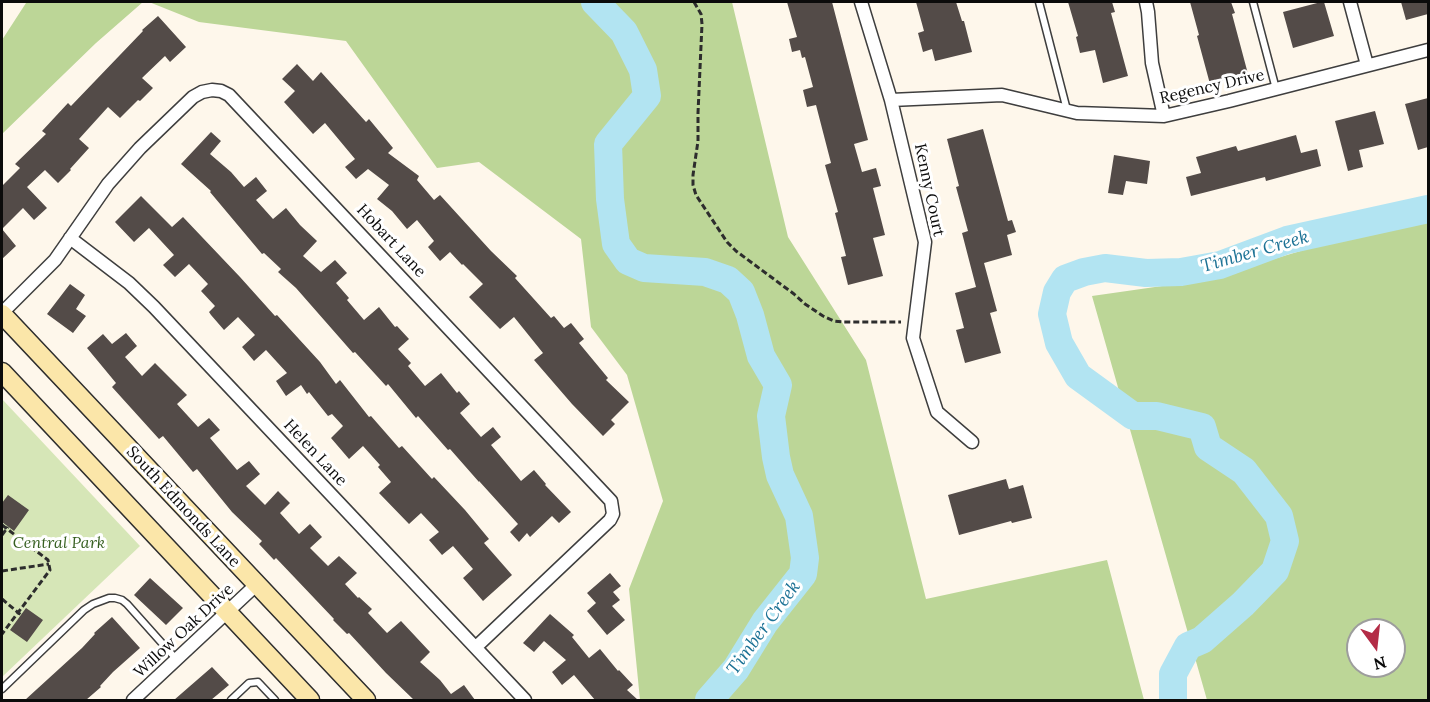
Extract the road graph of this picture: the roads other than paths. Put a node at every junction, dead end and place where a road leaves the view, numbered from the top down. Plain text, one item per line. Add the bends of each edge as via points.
1 (861, 2) edge
2 (1039, 2) edge
3 (1146, 2) edge
4 (1252, 2) edge
5 (1350, 2) edge
6 (1428, 50) edge
7 (1367, 65) junction
8 (1276, 89) junction
9 (891, 100) junction
10 (1067, 110) junction
11 (1164, 117) junction
12 (70, 238) junction
13 (2, 313) edge
14 (2, 372) edge
15 (972, 442) dead end
16 (256, 585) junction
17 (229, 612) junction
18 (476, 647) junction
19 (177, 660) junction
20 (2, 689) edge
21 (138, 699) edge
22 (231, 700) edge
23 (275, 700) edge
24 (310, 700) edge
25 (366, 700) edge
26 (525, 700) edge

1 - 9 street, Kenny Court
2 - 10 lane
3 - 11 street via 1152,63
4 - 8 lane
5 - 7 street
6 - 7 street, Regency Drive
7 - 8 street, Regency Drive
8 - 11 street, Regency Drive
9 - 10 street, Regency Drive via 1002,95
9 - 15 street, Kenny Court via 925,242 913,338 937,412
10 - 11 street, Regency Drive
12 - 13 street, Hobart Lane via 55,260
12 - 18 street, Helen Lane via 154,307
12 - 18 street, Hobart Lane via 123,166 194,97 212,90 237,101 611,501 610,520
13 - 16 main road, South Edmonds Lane
14 - 17 main road
16 - 17 street, Willow Oak Drive
16 - 25 main road, South Edmonds Lane
17 - 19 street, Willow Oak Drive
17 - 24 main road
18 - 26 street, Helen Lane
19 - 20 lane via 127,604 109,598 84,610
19 - 21 street, Willow Oak Drive
22 - 23 lane via 249,683 258,682

